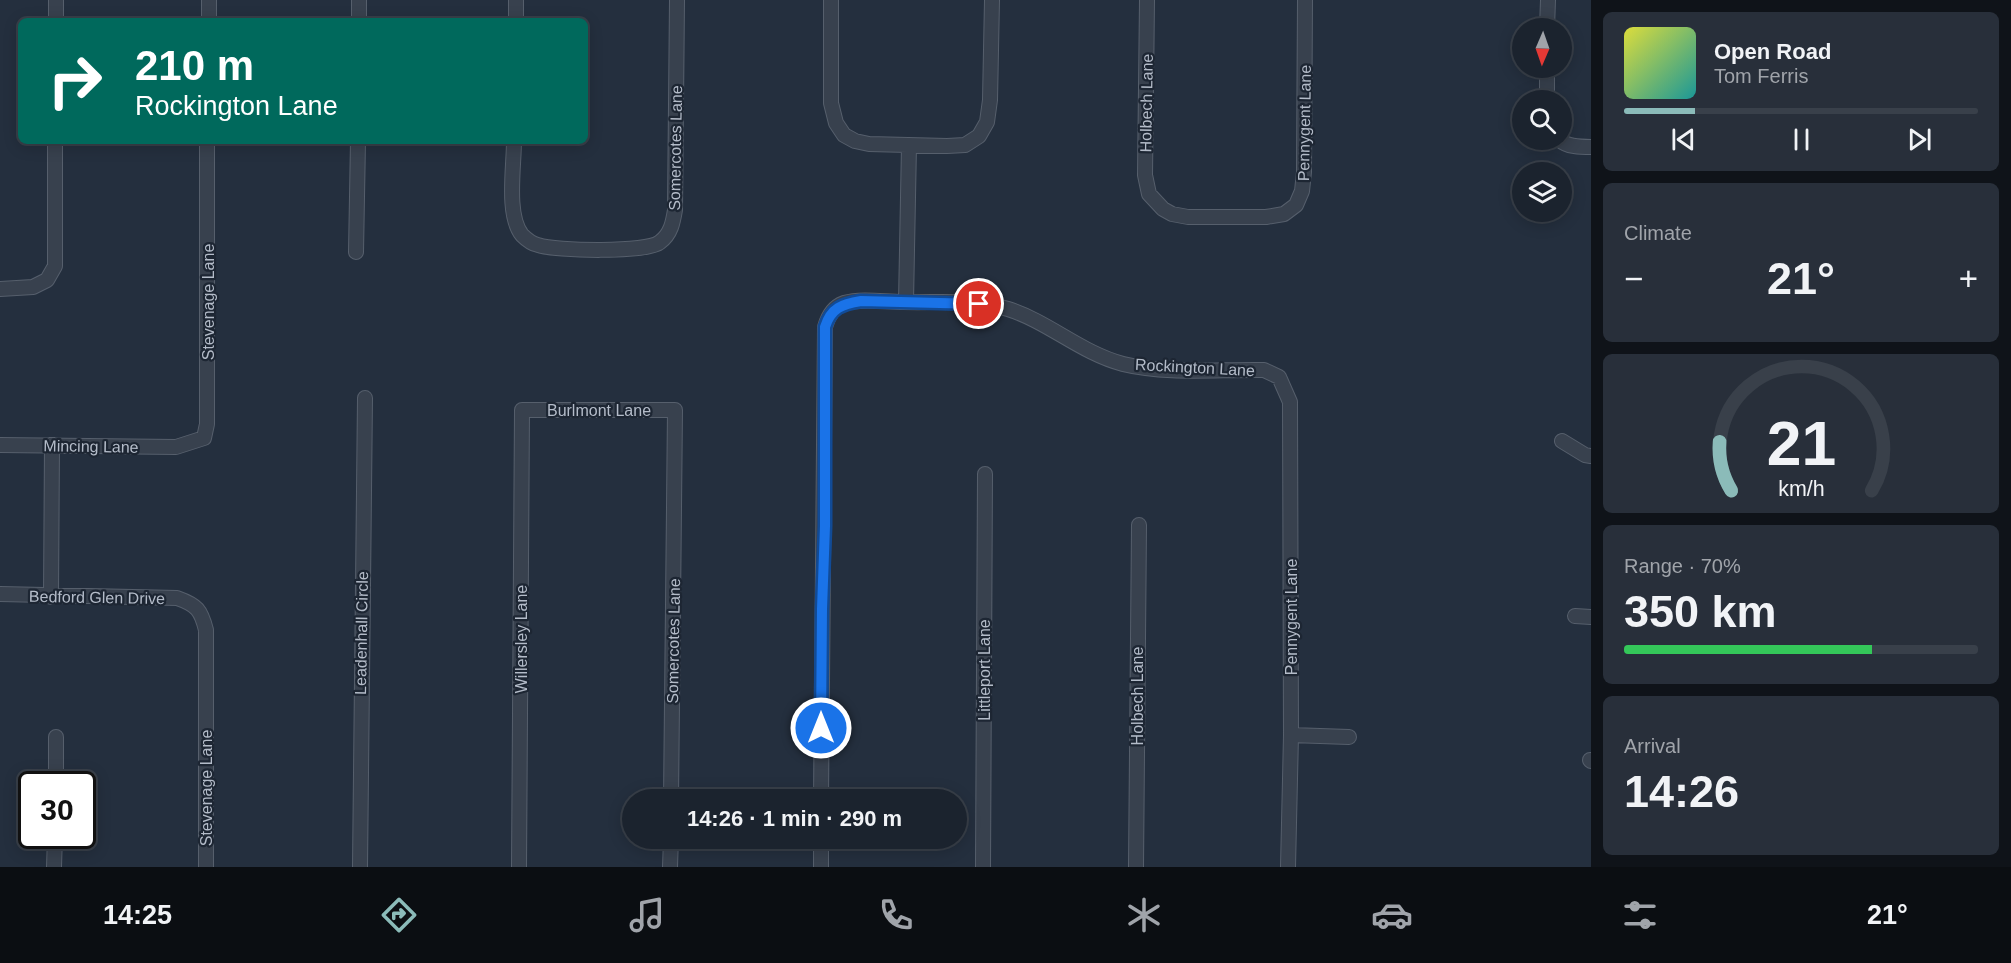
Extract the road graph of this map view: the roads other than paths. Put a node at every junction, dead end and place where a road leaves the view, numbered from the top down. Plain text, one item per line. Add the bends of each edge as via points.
1 (56, 0) edge
2 (209, 0) edge
3 (359, 0) edge
4 (516, 0) edge
5 (677, 0) edge
6 (831, 0) edge
7 (992, 0) edge
8 (1147, 0) edge
9 (1305, 0) edge
10 (1548, 0) edge
11 (56, 18) edge
12 (209, 18) edge
13 (359, 18) edge
14 (516, 18) edge
15 (1548, 18) edge
16 (56, 144) edge
17 (207, 144) edge
18 (358, 144) edge
19 (514, 144) edge
20 (909, 145) junction
21 (1572, 145) edge
22 (1591, 147) edge
23 (1156, 203) joint
24 (356, 252) dead end
25 (0, 289) edge
26 (906, 302) junction
27 (1272, 374) joint
28 (365, 398) dead end
29 (522, 410) joint
30 (675, 410) joint
31 (1562, 441) dead end
32 (0, 445) edge
33 (52, 445) junction
34 (181, 445) joint
35 (1591, 456) edge
36 (985, 474) dead end
37 (1139, 525) dead end
38 (0, 594) edge
39 (51, 597) junction
40 (193, 604) joint
41 (1575, 616) dead end
42 (1591, 617) edge
43 (1292, 735) junction
44 (56, 737) dead end
45 (1349, 737) dead end
46 (56, 771) edge
47 (671, 789) edge
48 (821, 789) edge
49 (55, 849) edge
50 (671, 849) edge
51 (821, 849) edge
52 (54, 867) edge
53 (206, 867) edge
54 (360, 867) edge
55 (519, 867) edge
56 (670, 867) edge
57 (821, 867) edge
58 (983, 867) edge
59 (1136, 867) edge
60 (1288, 867) edge

1 - 11 street
2 - 12 street
3 - 13 street
4 - 14 street
5 - 19 street, Somercotes Lane via 675,210 672,229 659,243 641,249 555,248 537,245 524,237 513,210
6 - 20 street via 830,92 836,123 844,135 855,141
7 - 20 street via 990,100 987,122 979,136 965,145
8 - 23 street, Holbech Lane via 1145,175 1149,194
9 - 23 street, Pennygent Lane via 1304,172 1296,205 1284,214 1266,217 1188,217 1172,214
10 - 15 street
16 - 25 street via 55,266 47,280 33,287
17 - 34 street, Stevenage Lane via 207,424 204,438
18 - 24 street
20 - 26 street
21 - 22 street
26 - 27 street, Rockington Lane via 964,302 1008,309 1097,355 1138,367 1264,370
26 - 48 street, Rockington Lane via 842,304 829,314 825,327
27 - 43 street, Pennygent Lane via 1279,376 1290,402
28 - 54 street, Leadenhall Circle
29 - 30 street, Burlmont Lane
29 - 55 street, Willersley Lane
30 - 47 street, Somercotes Lane
31 - 35 street
32 - 33 street, Mincing Lane
33 - 34 street, Mincing Lane
33 - 39 street
36 - 58 street, Littleport Lane
37 - 59 street, Holbech Lane
38 - 39 street, Bedford Glen Drive
39 - 40 street, Bedford Glen Drive via 166,597
40 - 53 street, Stevenage Lane via 202,615 206,630
41 - 42 street
43 - 45 street
43 - 60 street, Pennygent Lane
44 - 46 street
49 - 52 street
50 - 56 street
51 - 57 street

